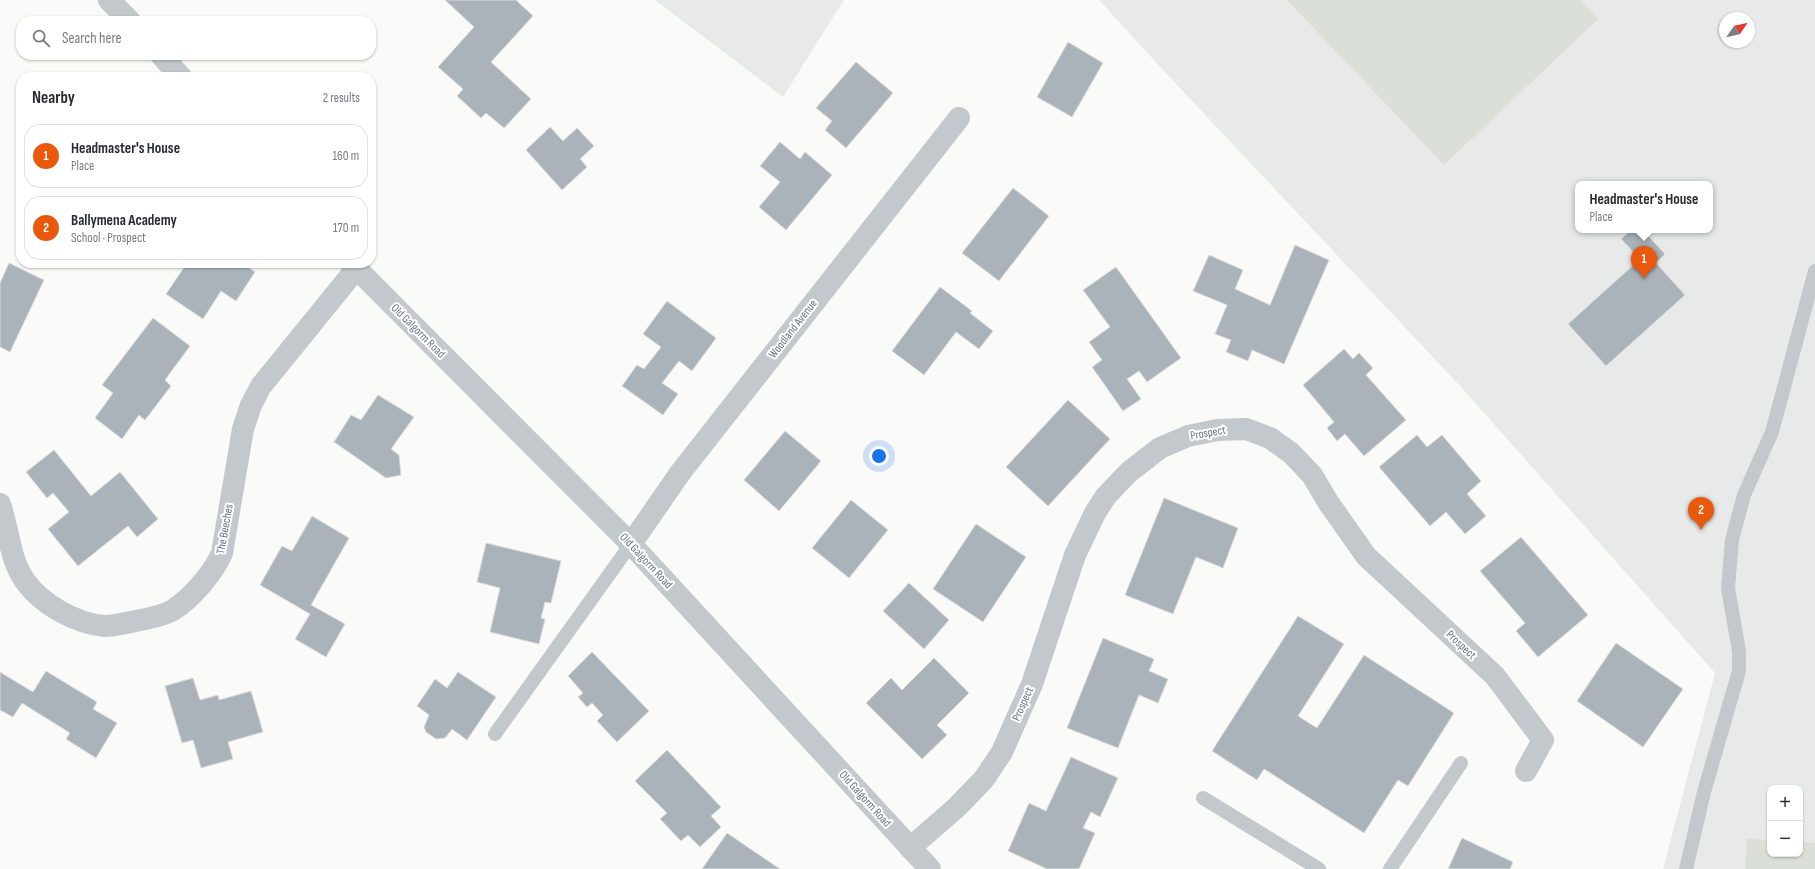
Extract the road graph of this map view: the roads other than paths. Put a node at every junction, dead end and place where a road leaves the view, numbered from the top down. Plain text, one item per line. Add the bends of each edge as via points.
1 (109, 0) edge
2 (125, 16) edge
3 (166, 60) edge
4 (176, 72) edge
5 (959, 118) dead end
6 (351, 268) edge
7 (355, 268) edge
8 (1815, 271) edge
9 (0, 504) edge
10 (631, 544) junction
11 (495, 734) dead end
12 (1461, 763) dead end
13 (1526, 771) dead end
14 (1203, 798) dead end
15 (910, 848) junction
16 (930, 869) edge
17 (1319, 869) edge
18 (1390, 869) edge
19 (1686, 869) edge

1 - 2 street
3 - 4 street
5 - 10 street, Woodland Avenue via 680,473
6 - 9 street, The Beeches via 261,386 251,405 243,429 222,553 217,566 208,577 173,610 148,619 107,626 86,623 62,612 44,600 26,582 15,564
7 - 10 street, Old Galgorm Road
8 - 19 lane via 1772,432 1744,495 1732,540 1728,588 1739,651 1739,671 1704,792
10 - 11 lane
10 - 15 street, Old Galgorm Road
12 - 18 lane
13 - 15 street, Prospect via 1543,740 1495,676 1366,556 1312,475 1291,452 1270,438 1246,429 1217,430 1188,436 1160,448 1129,472 1106,496 1075,555 1032,684 1002,752 984,779 957,807
14 - 17 lane
15 - 16 street, Old Galgorm Road

